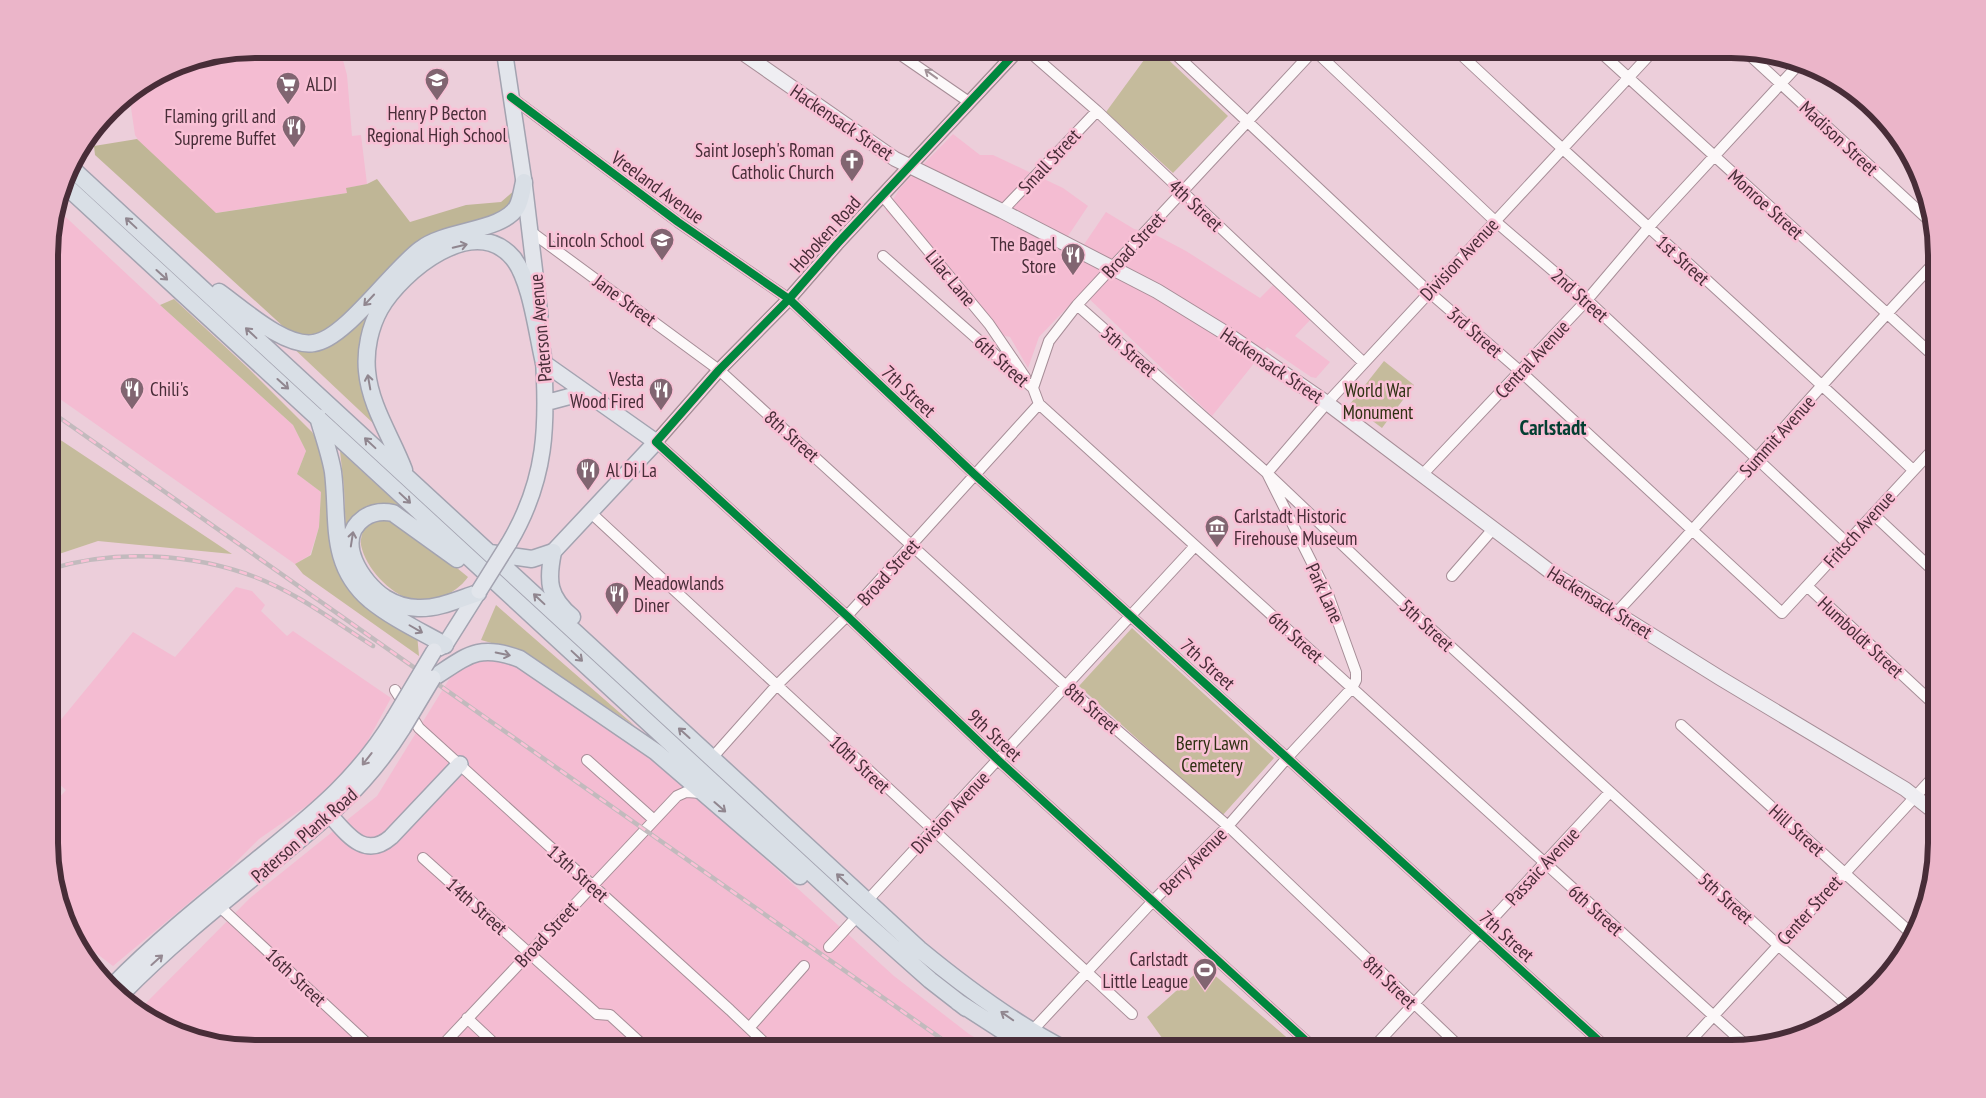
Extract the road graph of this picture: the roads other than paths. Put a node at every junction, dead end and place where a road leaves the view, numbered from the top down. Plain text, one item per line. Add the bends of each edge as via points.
1 (505, 58) edge
2 (750, 58) edge
3 (905, 58) edge
4 (1011, 58) edge
5 (1036, 58) edge
6 (1180, 58) edge
7 (1306, 58) edge
8 (1324, 58) edge
9 (1465, 58) edge
10 (1607, 58) edge
11 (1647, 58) edge
12 (1753, 59) edge
13 (1795, 68) edge
14 (1627, 77) junction
15 (1781, 84) junction
16 (511, 97) junction
17 (969, 102) junction
18 (1096, 111) junction
19 (1248, 121) junction
20 (1561, 149) junction
21 (1713, 156) junction
22 (911, 166) junction
23 (76, 172) edge
24 (524, 182) junction
25 (69, 188) edge
26 (1182, 192) junction
27 (882, 195) junction
28 (1002, 211) junction
29 (1925, 217) edge
30 (1495, 220) junction
31 (1648, 228) junction
32 (530, 231) junction
33 (167, 256) junction
34 (883, 256) dead end
35 (1111, 268) junction
36 (1928, 269) edge
37 (1429, 292) junction
38 (789, 299) junction
39 (1587, 300) junction
40 (1077, 305) junction
41 (1887, 312) junction
42 (1928, 350) edge
43 (544, 363) junction
44 (1364, 363) junction
45 (719, 370) junction
46 (1521, 372) junction
47 (1823, 386) junction
48 (1033, 388) junction
49 (589, 395) junction
50 (545, 403) junction
51 (1327, 403) junction
52 (1039, 404) junction
53 (318, 417) junction
54 (656, 442) junction
55 (1928, 454) edge
56 (1758, 458) junction
57 (1913, 470) junction
58 (1267, 473) junction
59 (974, 474) junction
60 (1422, 475) junction
61 (406, 476) junction
62 (590, 512) junction
63 (1873, 514) junction
64 (1493, 529) junction
65 (1692, 530) junction
66 (1847, 542) junction
67 (912, 545) junction
68 (1195, 546) junction
69 (553, 552) junction
70 (490, 553) junction
71 (1928, 566) edge
72 (1452, 576) dead end
73 (1807, 586) junction
74 (478, 592) junction
75 (528, 611) junction
76 (1617, 612) junction
77 (1782, 613) joint
78 (847, 616) junction
79 (1130, 616) junction
80 (446, 653) junction
81 (433, 678) joint
82 (776, 686) junction
83 (1066, 686) junction
84 (634, 688) junction
85 (1352, 688) junction
86 (395, 690) dead end
87 (1928, 699) edge
88 (399, 723) junction
89 (1681, 725) dead end
90 (712, 758) junction
91 (1287, 758) junction
92 (587, 760) dead end
93 (998, 760) junction
94 (460, 764) junction
95 (1928, 783) edge
96 (1610, 792) junction
97 (703, 793) junction
98 (1916, 797) junction
99 (1928, 807) edge
100 (330, 815) junction
101 (653, 819) junction
102 (1228, 826) junction
103 (932, 831) junction
104 (423, 858) dead end
105 (1544, 863) junction
106 (1843, 873) junction
107 (592, 885) junction
108 (867, 902) junction
109 (1152, 902) junction
110 (219, 906) junction
111 (852, 922) junction
112 (1908, 931) edge
113 (1480, 933) junction
114 (1778, 945) junction
115 (829, 947) dead end
116 (529, 952) junction
117 (804, 966) dead end
118 (1087, 973) junction
119 (115, 983) edge
120 (124, 992) edge
121 (1414, 1004) junction
122 (1845, 1004) edge
123 (966, 1008) junction
124 (1132, 1014) dead end
125 (1713, 1016) junction
126 (467, 1018) junction
127 (749, 1028) junction
128 (1031, 1032) junction
129 (363, 1040) edge
130 (447, 1040) edge
131 (490, 1040) edge
132 (637, 1040) edge
133 (762, 1040) edge
134 (1017, 1040) edge
135 (1047, 1040) edge
136 (1305, 1040) edge
137 (1380, 1040) edge
138 (1452, 1040) edge
139 (1598, 1040) edge
140 (1691, 1040) edge
141 (1740, 1040) edge

1 - 16 main road, Paterson Avenue
2 - 22 main road, Hackensack Street via 841,123
17 -> 3 street
4 - 17 street, Hoboken Road
5 - 18 street, 4th Street
6 - 19 street, 3rd Street
7 - 19 street, Broad Street
8 - 30 street, 2nd Street
9 - 20 street, 1st Street
10 - 14 street, Monroe Street
11 - 14 street, Division Avenue
12 - 15 street, Madison Street
13 - 15 street, Central Avenue
14 - 20 street, Division Avenue
14 - 21 street, Monroe Street
15 - 21 street, Central Avenue
15 - 29 street, Madison Street
16 - 24 main road, Paterson Avenue
16 - 38 street, Vreeland Avenue via 678,222
17 - 22 street, Hoboken Road
18 - 26 street, 4th Street
18 - 28 street, Small Street
19 - 26 street, Broad Street
19 - 37 street, 3rd Street
20 - 30 street, Division Avenue
20 - 31 street, 1st Street
21 - 31 street, Central Avenue
21 - 41 street, Monroe Street
22 - 27 street, Hoboken Road
22 - 28 main road, Hackensack Street
33 -> 23 highway
24 - 32 main road, Paterson Avenue
24 -> 33 highway via 517,206 510,216 501,222 454,234 423,248 404,262 340,331 315,343 285,338
25 -> 53 highway
26 - 35 street, Broad Street
26 - 44 street, 4th Street
27 - 38 street, Hoboken Road
27 - 48 street, Lilac Lane via 989,324
28 - 35 main road, Hackensack Street
30 - 37 street, Division Avenue
30 - 39 street, 2nd Street
31 - 39 street, Central Avenue
31 - 47 street, 1st Street
32 - 43 main road, Paterson Avenue
32 - 45 street, Jane Street
61 -> 33 highway
34 - 48 street, 6th Street
35 - 40 street, Broad Street
35 - 51 main road, Hackensack Street via 1157,291 1227,334
36 - 41 street, Summit Avenue
37 - 44 street, Division Avenue
37 - 46 street, 3rd Street
38 - 45 street, Hoboken Road
38 - 59 street, 7th Street
39 - 46 street, Central Avenue
39 - 56 street, 2nd Street
40 - 48 street, Broad Street via 1049,341
40 - 58 street, 5th Street
41 - 42 street, Monroe Street
41 - 47 street, Summit Avenue
43 - 49 main road
43 - 50 main road, Paterson Avenue
61 -> 43 highway via 370,392 367,347 380,309 416,267 438,252 462,244 480,242 499,246 521,269 527,284
44 - 51 street, Division Avenue
45 - 54 street, Hoboken Road
45 - 67 street, 8th Street
46 - 60 street, Central Avenue
46 - 65 street, 3rd Street
47 - 56 street, Summit Avenue
47 - 57 street, 1st Street
48 - 52 street, 6th Street
49 - 50 main road
49 - 54 main road
50 - 74 main road, Paterson Avenue, bridge via 545,438 538,476 525,513
51 - 58 street, Division Avenue
51 - 60 main road, Hackensack Street
52 - 59 street, Broad Street
52 - 68 street, 6th Street
53 -> 75 highway
53 -> 80 highway via 332,471 338,546 348,574 361,592 378,606
54 - 62 main road, Hoboken Road
54 - 78 street, 9th Street
55 - 57 street, Fritsch Avenue
56 - 65 street, Summit Avenue
56 - 66 street, 2nd Street
57 - 63 street, Fritsch Avenue
58 - 85 street, Park Lane via 1336,614 1356,672
58 - 96 street, 5th Street
59 - 67 street, Broad Street
59 - 79 street, 7th Street
60 - 64 main road, Hackensack Street
61 - 70 highway
62 - 69 main road, Hoboken Road
62 - 82 street, 10th Street
63 - 66 street, Fritsch Avenue
63 - 71 street
64 - 72 street
64 - 76 main road, Hackensack Street via 1552,573
65 - 76 street, Summit Avenue
65 - 77 street, 3rd Street
66 - 73 street, Fritsch Avenue
67 - 78 street, Broad Street
67 - 83 street, 8th Street
68 - 79 street, Division Avenue
68 - 85 street, 6th Street
69 - 70 highway via 532,559
69 - 84 highway via 549,568 551,589 568,613 607,650
84 -> 70 highway
73 - 77 street, Fritsch Avenue
73 - 87 street, Humboldt Street
74 -> 75 highway via 426,608 393,602 378,593 357,567 351,552 353,532 360,521 371,514 388,512 399,516
74 - 80 main road, Paterson Plank Road
75 -> 123 highway via 857,915
76 - 98 main road, Hackensack Street
78 - 82 street, Broad Street
78 - 93 street, 9th Street
79 - 83 street, Division Avenue
79 - 91 street, 7th Street
80 - 81 highway
80 - 88 main road, Paterson Plank Road, bridge
80 -> 97 highway via 490,652 520,659 644,743
81 - 88 main road, Paterson Plank Road, bridge
82 - 90 street, Broad Street
82 - 103 street, 10th Street
83 - 93 street, Division Avenue
83 - 102 street, 8th Street
90 -> 84 highway
85 - 91 street, Berry Avenue
85 - 105 street, 6th Street
86 - 94 street, 13th Street via 419,728
88 - 100 main road, Paterson Plank Road via 373,771
88 -> 119 main road, Paterson Plank Road via 338,791 179,922
89 - 106 street, Hill Street
108 -> 90 highway
91 - 102 street, Berry Avenue
91 - 113 street, 7th Street
92 - 101 street
93 - 103 street, Division Avenue
93 - 109 street, 9th Street
94 - 100 main road via 380,845 367,846 357,842
94 - 107 street, 13th Street
95 - 98 street, Center Street
96 - 105 street, Passaic Avenue
96 - 114 street, 5th Street
97 - 101 street, Broad Street via 686,792 677,796
97 -> 111 highway
98 - 99 main road, Hackensack Street
98 - 106 street, Center Street
100 - 110 main road, Paterson Plank Road
101 - 107 street, Broad Street
102 - 109 street, Berry Avenue
102 - 121 street, 8th Street
103 - 108 street, Division Avenue
103 - 118 street, 10th Street
104 - 116 street, 14th Street
105 - 113 street, Passaic Avenue
105 - 125 street, 6th Street
106 - 112 street, Hill Street
106 - 114 street, Center Street
107 - 116 street, Broad Street
107 - 127 street, 13th Street
128 -> 108 highway via 919,950
109 - 118 street, Berry Avenue
109 - 136 street, 9th Street
120 -> 110 main road, Paterson Plank Road via 170,947
110 - 129 street, 16th Street
111 - 115 street
111 - 123 highway via 907,969
113 - 121 street, Passaic Avenue
113 - 139 street, 7th Street
114 - 122 street
114 - 125 street, Center Street
116 - 126 street, Broad Street
116 - 132 street, 14th Street via 597,1014 610,1015
117 - 127 street
118 - 124 street, 10th Street
118 - 128 street, Berry Avenue
121 - 137 street, Passaic Avenue
121 - 138 street, 8th Street
123 - 134 highway
125 - 140 street, Center Street
125 - 141 street, 6th Street
126 - 130 street, Broad Street
126 - 131 street
127 - 133 street, 13th Street
128 - 135 highway

